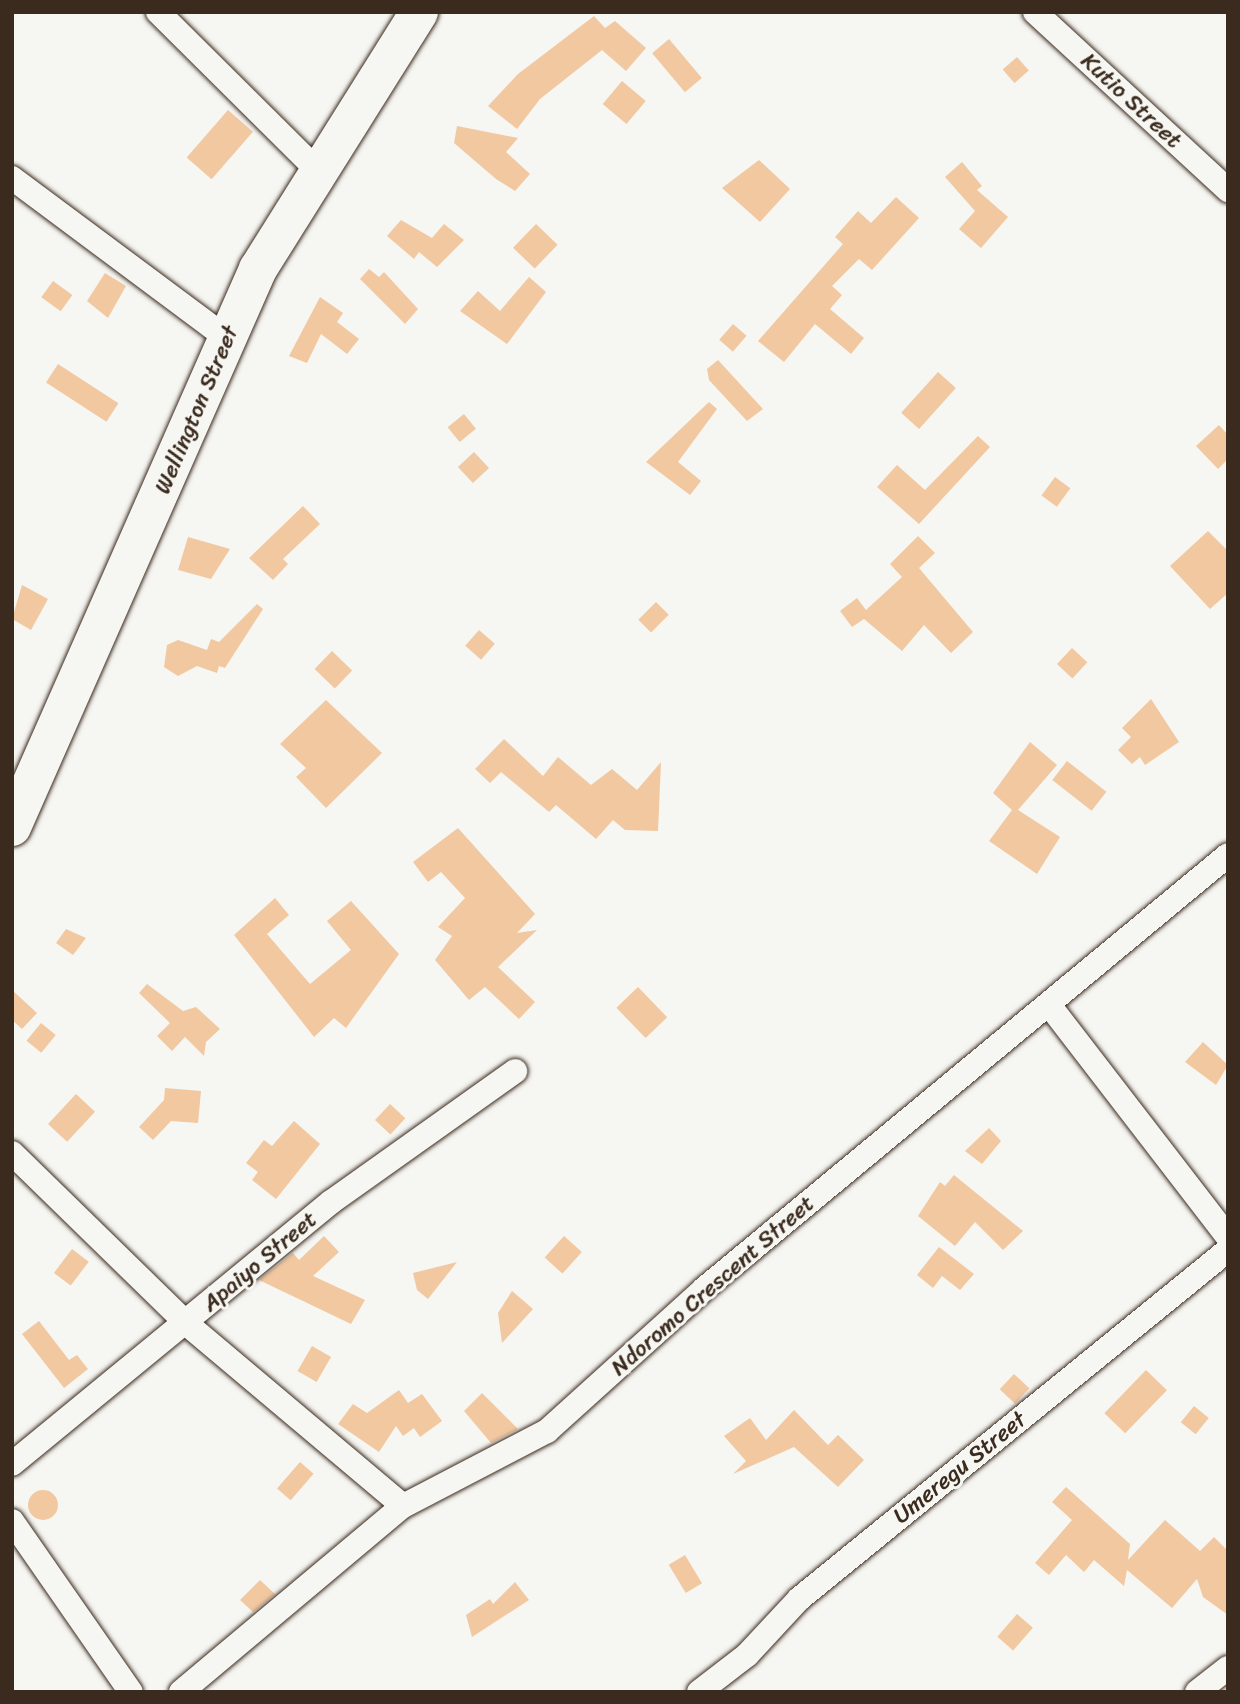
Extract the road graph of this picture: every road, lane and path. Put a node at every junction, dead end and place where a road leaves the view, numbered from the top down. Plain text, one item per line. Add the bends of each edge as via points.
1 (158, 12) edge
2 (419, 12) edge
3 (1035, 12) edge
4 (321, 174) junction
5 (12, 178) edge
6 (1228, 190) edge
7 (227, 338) junction
8 (12, 827) edge
9 (1228, 855) edge
10 (1050, 1006) junction
11 (515, 1071) dead end
12 (12, 1153) edge
13 (1228, 1237) edge
14 (1228, 1250) edge
15 (187, 1324) junction
16 (12, 1464) edge
17 (404, 1506) junction
18 (12, 1521) edge
19 (1228, 1668) edge
20 (131, 1692) edge
21 (181, 1692) edge
22 (699, 1692) edge
23 (1198, 1692) edge

1 - 4 street
2 - 4 main road, Wellington Street
3 - 6 street, Kutio Street
4 - 7 main road, Wellington Street via 257,269
5 - 7 street
7 - 8 main road, Wellington Street
9 - 10 street, Ndoromo Crescent Street
10 - 13 street
10 - 17 street, Ndoromo Crescent Street via 704,1289 547,1431
11 - 15 street, Apaiyo Street via 331,1202
12 - 15 street
14 - 22 street, Umeregu Street via 799,1599 747,1656
15 - 16 street, Apaiyo Street
15 - 17 street
17 - 21 street, Ndoromo Crescent Street
18 - 20 street
19 - 23 street

